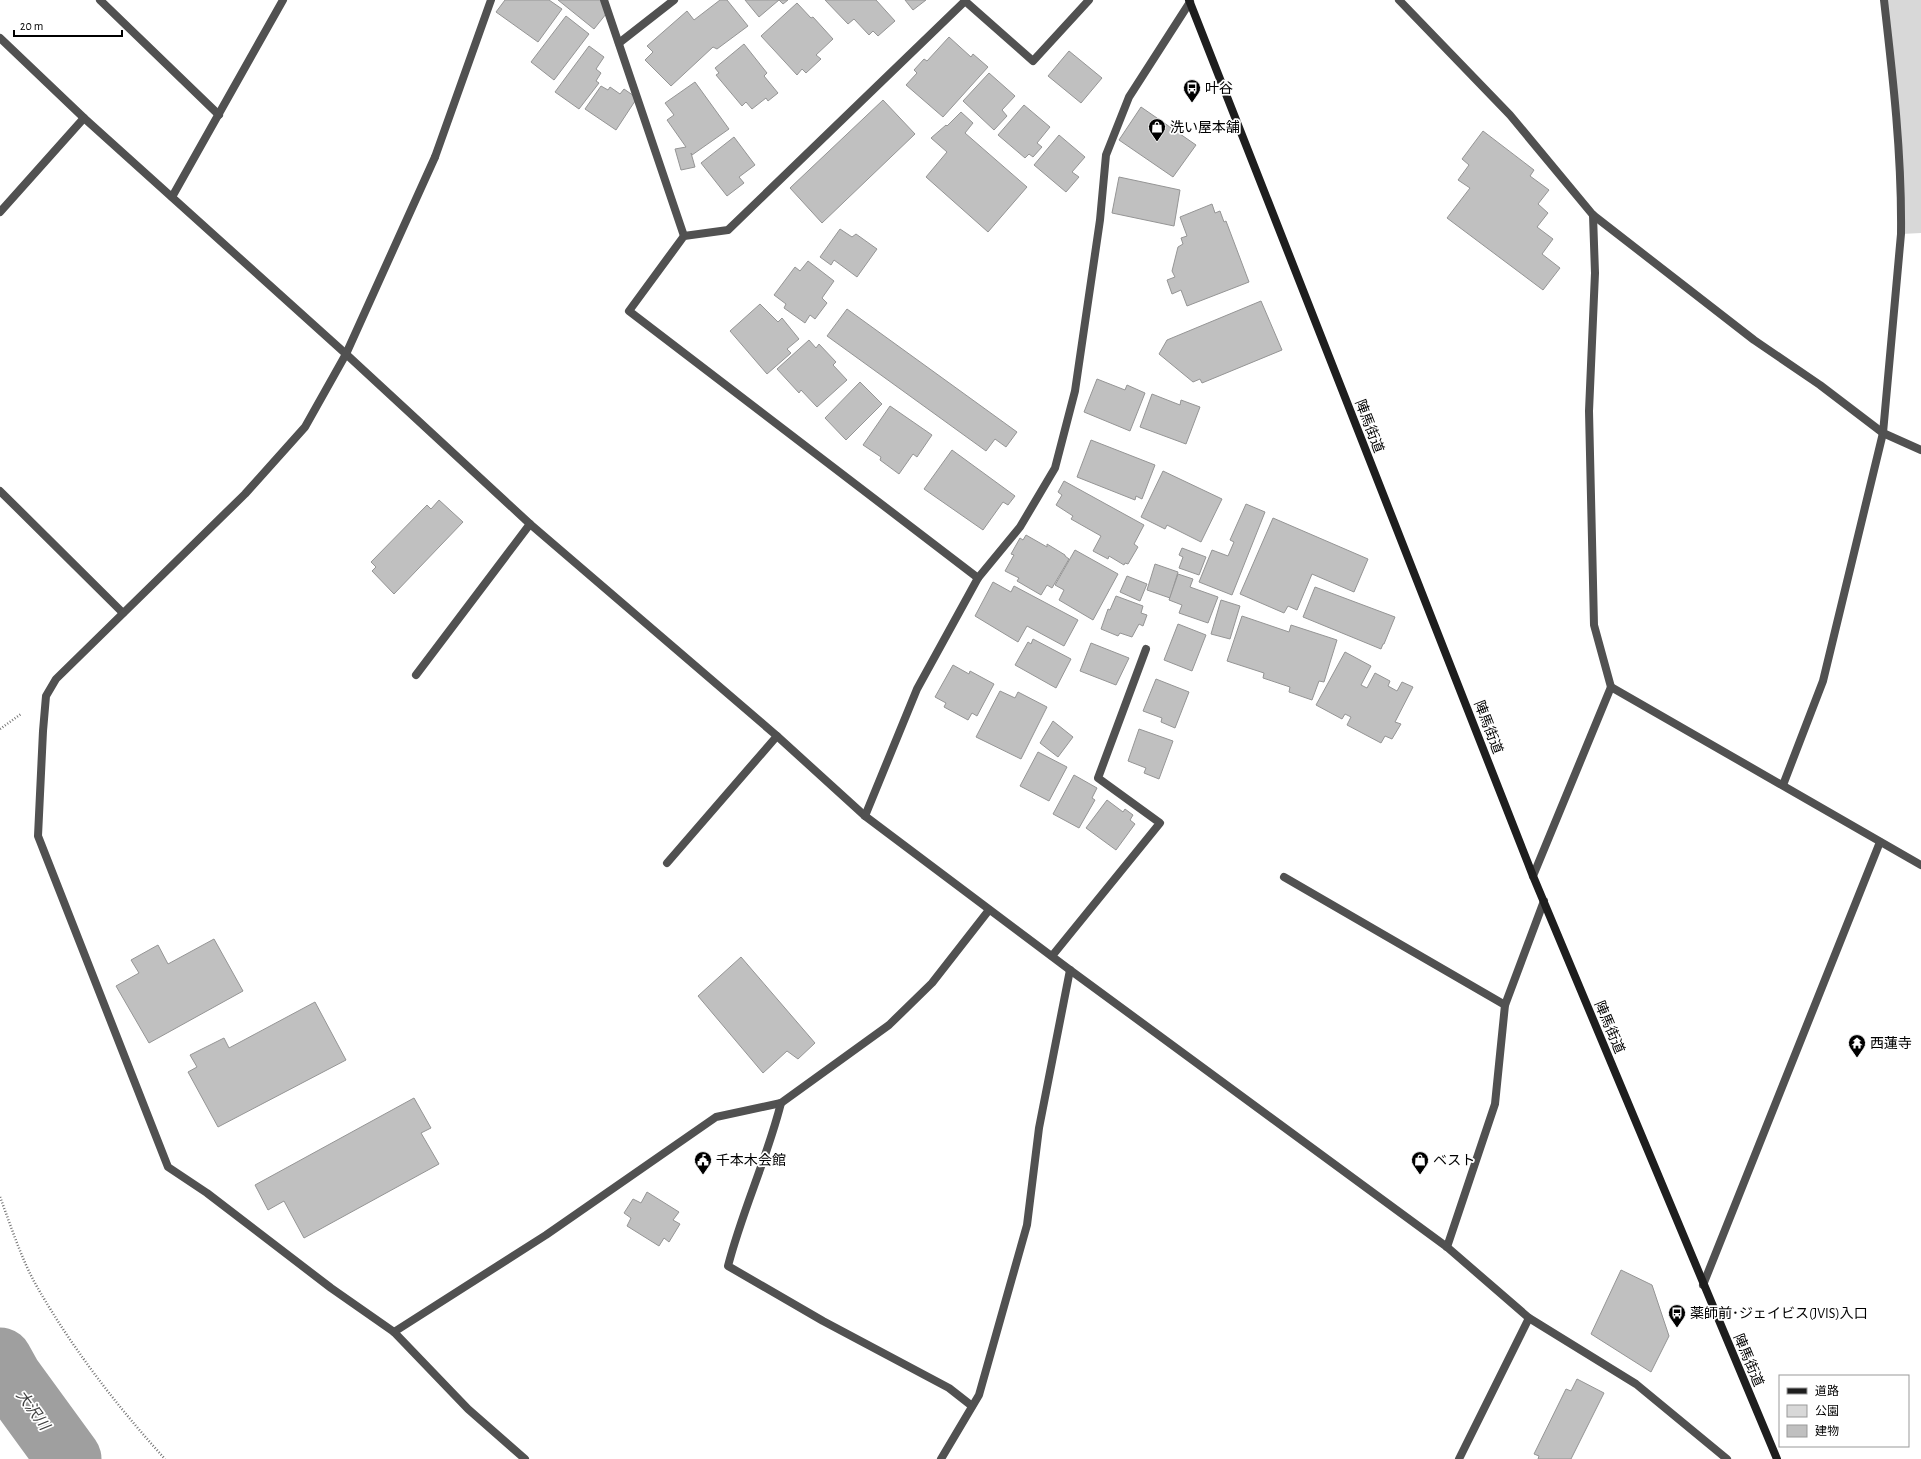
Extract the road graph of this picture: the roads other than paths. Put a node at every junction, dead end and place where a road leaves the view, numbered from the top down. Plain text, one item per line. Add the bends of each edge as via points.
1 (100, 0) edge
2 (283, 0) edge
3 (491, 0) edge
4 (604, 0) edge
5 (674, 0) edge
6 (1089, 0) edge
7 (1399, 0) edge
8 (1884, 0) edge
9 (1189, 1) edge
10 (0, 38) edge
11 (619, 43) junction
12 (219, 115) junction
13 (84, 118) junction
14 (172, 197) junction
15 (0, 212) edge
16 (1593, 215) junction
17 (684, 236) junction
18 (346, 354) junction
19 (1883, 433) junction
20 (1921, 450) edge
21 (0, 491) edge
22 (530, 524) junction
23 (978, 578) junction
24 (123, 613) junction
25 (1146, 649) dead end
26 (416, 675) dead end
27 (1611, 687) junction
28 (777, 736) junction
29 (1783, 785) junction
30 (865, 816) junction
31 (1880, 842) junction
32 (667, 863) dead end
33 (1921, 865) edge
34 (1284, 876) dead end
35 (1533, 876) junction
36 (1544, 901) junction
37 (989, 910) junction
38 (1052, 956) junction
39 (1070, 970) junction
40 (1505, 1005) junction
41 (781, 1103) junction
42 (1448, 1247) junction
43 (1703, 1285) junction
44 (1529, 1318) junction
45 (394, 1332) junction
46 (972, 1406) junction
47 (525, 1459) edge
48 (940, 1459) edge
49 (1459, 1459) edge
50 (1727, 1459) edge
51 (1777, 1459) edge

1 - 12 street
2 - 12 street
3 - 18 street via 435,157
4 - 11 street
5 - 11 street
6 - 17 street via 1033,61 965,1 728,230
7 - 16 street via 1510,115
8 - 19 street via 1894,94 1901,234
9 - 23 street via 1129,98 1106,155 1100,220 1075,390 1055,468 1020,527
9 - 35 main road, 陣馬街道
10 - 13 street
11 - 17 street
12 - 14 street
13 - 14 street
13 - 15 street
14 - 18 street
16 - 19 street via 1754,340 1820,385
16 - 27 street via 1595,273 1589,411 1594,625
17 - 23 street via 629,311
18 - 22 street
18 - 24 street via 305,427 245,494
19 - 20 street
19 - 29 street via 1824,681
21 - 24 street
22 - 26 street
22 - 28 street
23 - 30 street via 917,689
24 - 45 street via 56,679 46,696 38,836 168,1167
25 - 38 street via 1098,778 1160,823
27 - 29 street
27 - 35 street
28 - 30 street
28 - 32 street
29 - 31 street
30 - 37 street
31 - 33 street
31 - 43 street
34 - 40 street
35 - 36 main road, 陣馬街道
36 - 40 street
36 - 43 main road, 陣馬街道
37 - 38 street
37 - 41 street via 932,983 889,1025
38 - 39 street
39 - 42 street
39 - 46 street via 1039,1128 1028,1225 979,1395
40 - 42 street via 1495,1104
41 - 45 street via 716,1117 546,1234
41 - 46 street via 728,1266 823,1321 949,1388
42 - 44 street
43 - 51 main road, 陣馬街道
44 - 49 street
44 - 50 street via 1636,1384
45 - 47 street via 468,1409
46 - 48 street

